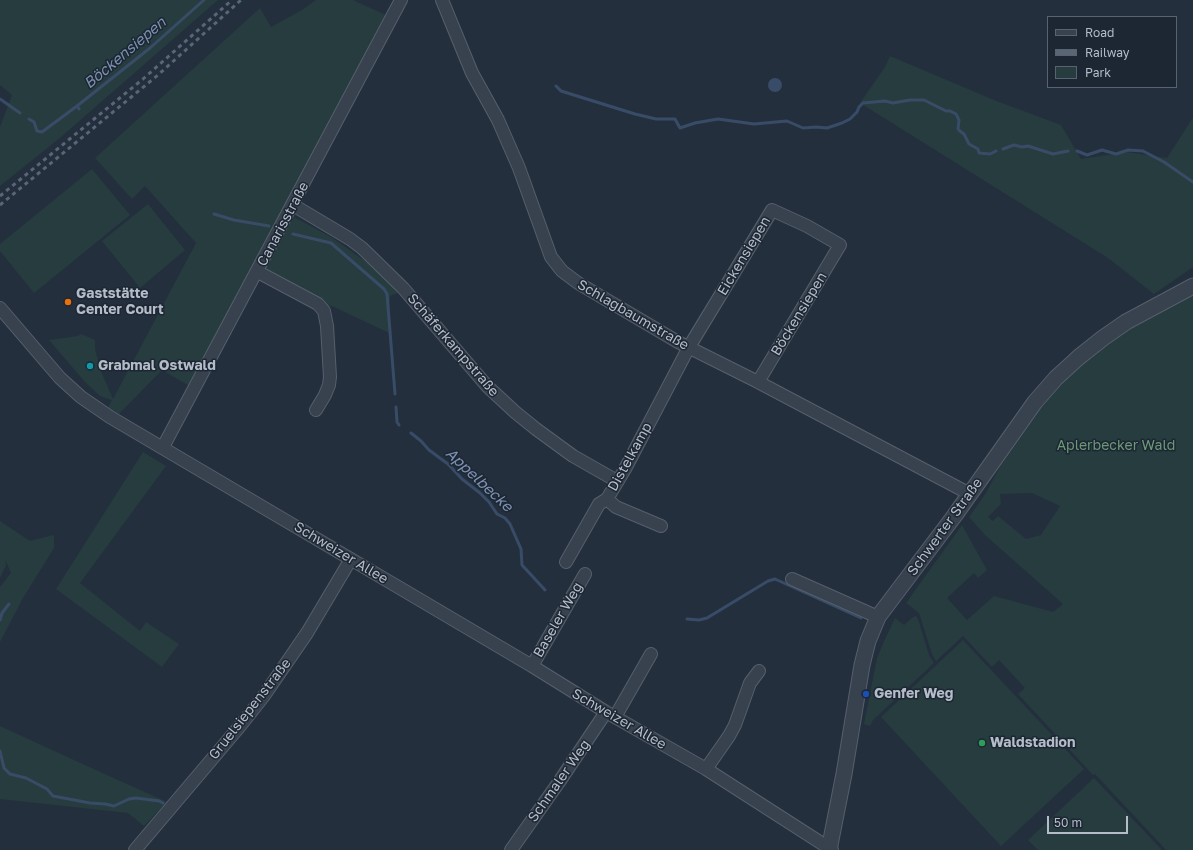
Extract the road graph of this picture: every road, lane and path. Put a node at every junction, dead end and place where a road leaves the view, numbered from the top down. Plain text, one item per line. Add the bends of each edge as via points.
1 (401, 0) edge
2 (442, 0) edge
3 (293, 205) junction
4 (840, 245) joint
5 (258, 272) junction
6 (1193, 286) edge
7 (0, 308) edge
8 (689, 347) junction
9 (758, 382) junction
10 (316, 410) dead end
11 (163, 447) junction
12 (617, 481) junction
13 (970, 494) junction
14 (607, 499) junction
15 (661, 526) dead end
16 (351, 559) junction
17 (566, 562) dead end
18 (585, 574) dead end
19 (792, 579) dead end
20 (878, 617) junction
21 (651, 654) dead end
22 (532, 666) junction
23 (759, 671) dead end
24 (611, 714) junction
25 (706, 769) junction
26 (830, 849) edge
27 (135, 850) edge
28 (511, 850) edge

1 - 3 street, Canarisstraße
2 - 8 street, Schlagbaumstraße via 472,73 498,120 519,168 551,257 562,271 578,283
3 - 5 street, Canarisstraße
3 - 12 street, Schäferkampstraße via 362,248 403,288 487,386 514,412 573,456
4 - 8 street, Eickensiepen via 772,210
4 - 9 street, Böckensiepen
5 - 10 street via 318,304 324,311 330,377 325,396
5 - 11 street, Canarisstraße
6 - 13 street, Schwerter Straße via 1126,322 1056,378 1035,402
7 - 11 street, Schweizer Allee via 60,378 81,397
8 - 9 street, Schlagbaumstraße
8 - 12 street, Distelkamp
9 - 13 street, Schlagbaumstraße
11 - 16 street, Schweizer Allee
12 - 14 street, Distelkamp
13 - 20 street, Schwerter Straße
14 - 15 street via 616,507
14 - 17 street, Distelkamp via 599,504
16 - 22 street, Schweizer Allee
16 - 27 street, Gruelsiepenstraße via 307,633 263,696
18 - 22 street, Baseler Weg
19 - 20 street
20 - 26 street, Schwerter Straße via 862,665
21 - 24 street, Schmaler Weg
22 - 24 street, Schweizer Allee
23 - 25 street via 750,682 729,736
24 - 25 street, Schweizer Allee
24 - 28 street, Schmaler Weg
25 - 26 street, Schweizer Allee

